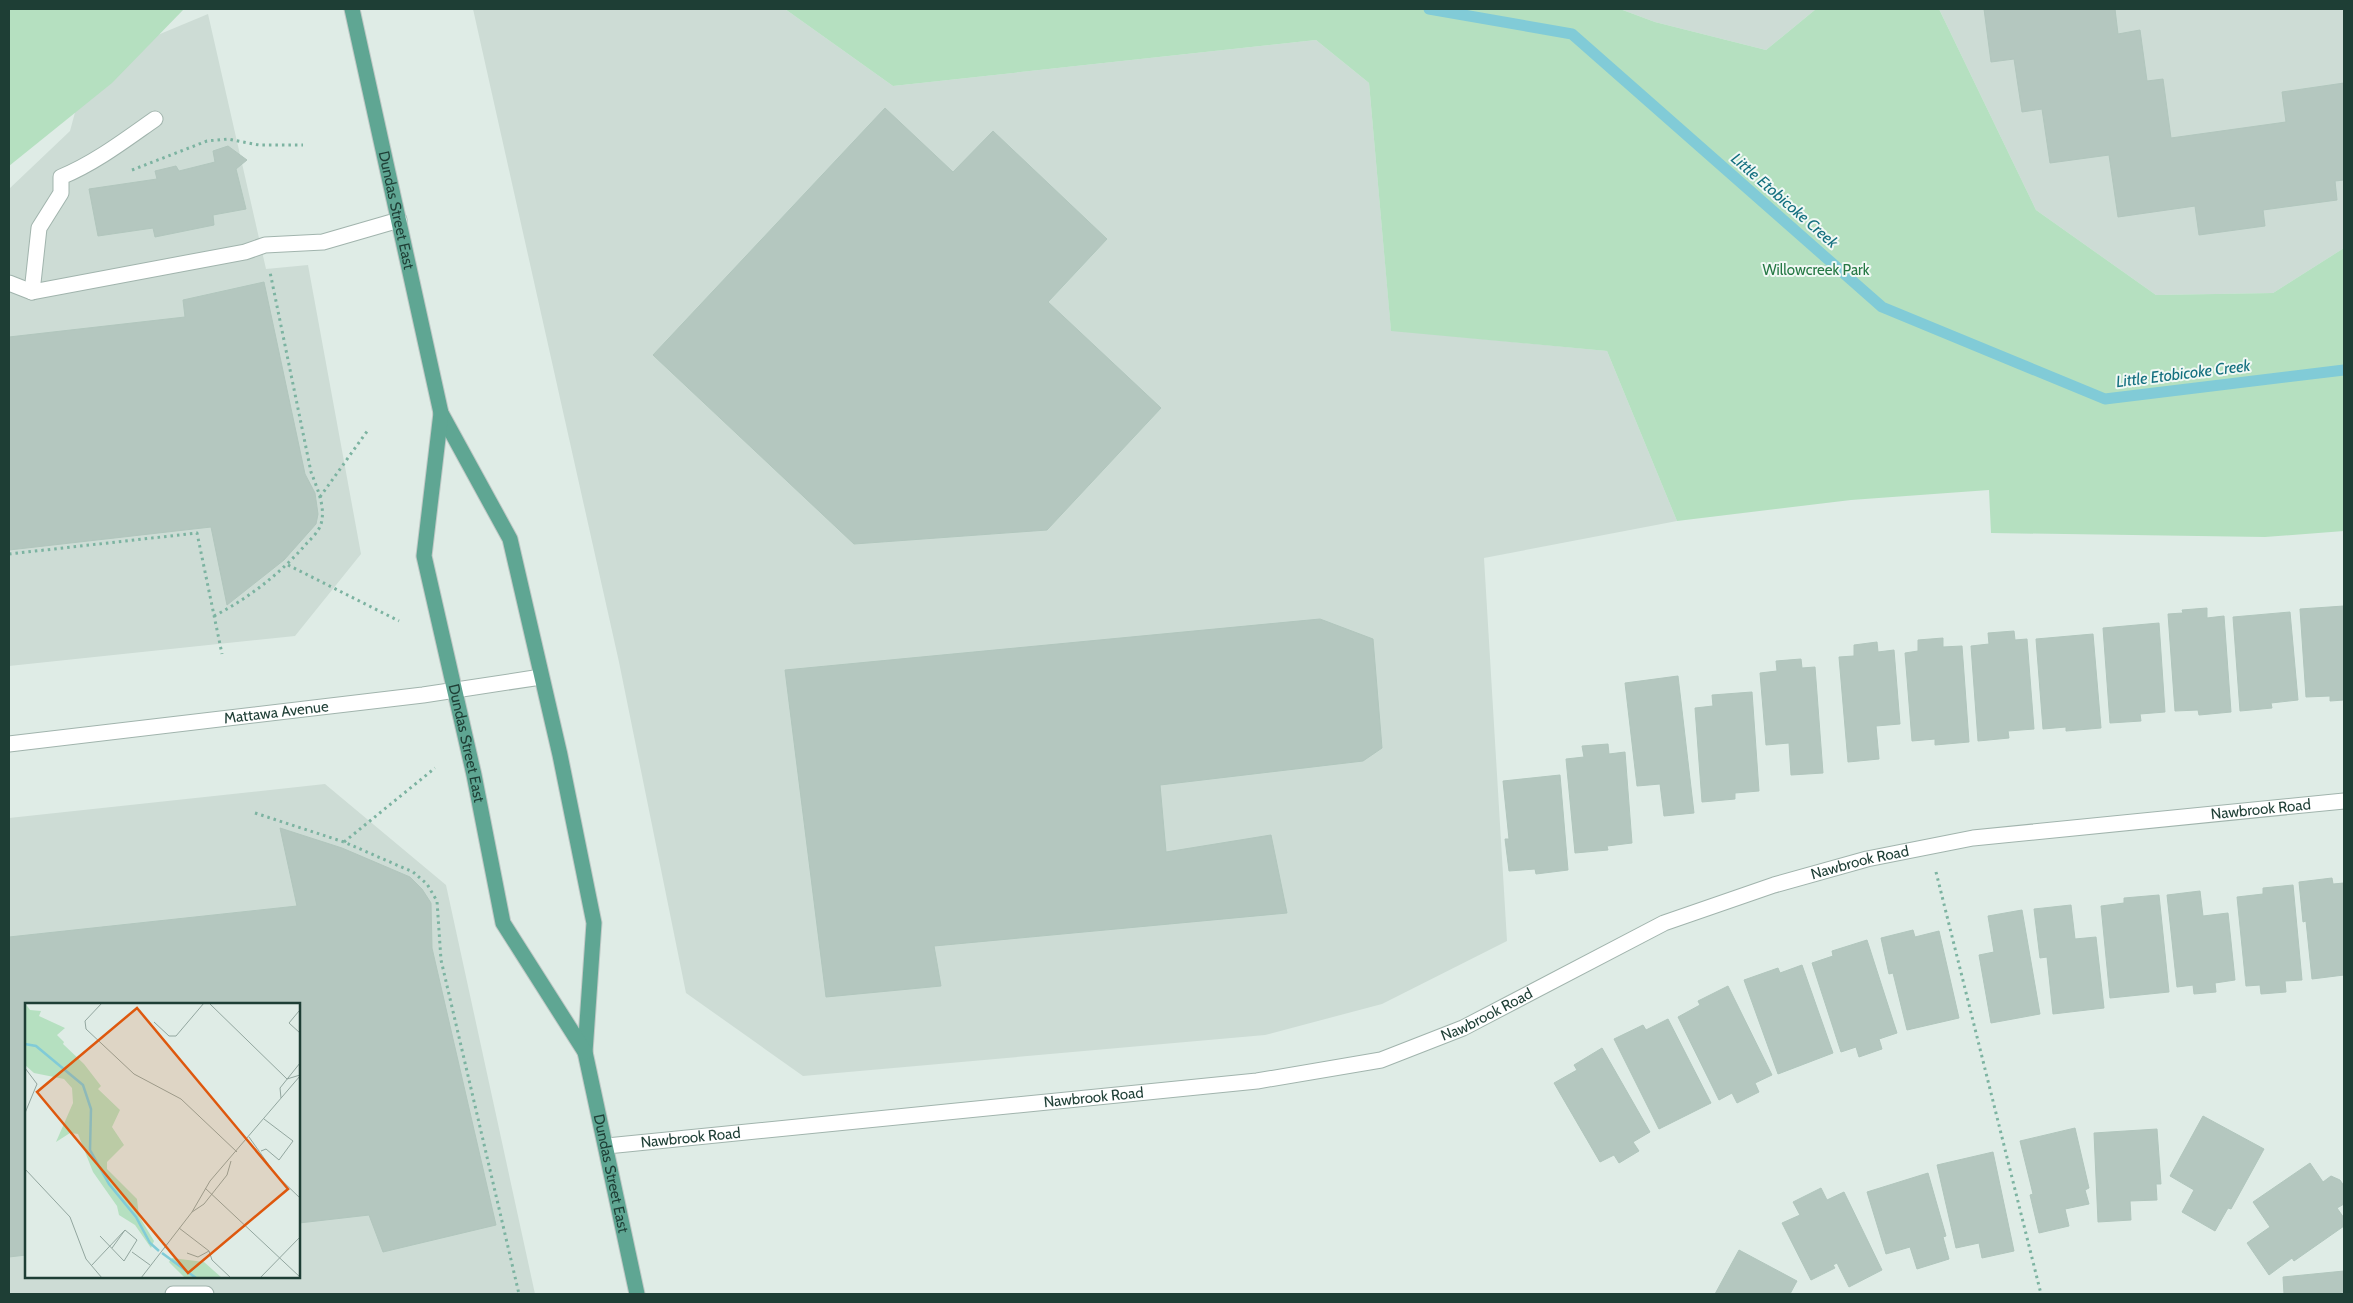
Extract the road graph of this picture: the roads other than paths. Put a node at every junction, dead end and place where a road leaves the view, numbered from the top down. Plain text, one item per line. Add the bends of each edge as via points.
1 (352, 9) edge
2 (155, 119) dead end
3 (399, 220) junction
4 (9, 283) edge
5 (32, 292) junction
6 (441, 413) junction
7 (541, 677) junction
8 (454, 691) junction
9 (9, 744) edge
10 (2344, 801) edge
11 (586, 1052) junction
12 (607, 1146) junction
13 (172, 1294) edge
14 (206, 1294) edge
15 (637, 1294) edge

1 - 3 main road, Dundas Street East
2 - 5 street via 75,171 60,176 62,194 40,228
3 - 5 street via 323,242 265,245 245,252
3 - 6 main road, Dundas Street East
4 - 5 street
6 - 7 main road, Dundas Street East via 510,539
6 - 8 main road, Dundas Street East via 424,556
7 - 8 street, Mattawa Avenue
7 - 11 main road, Dundas Street East via 594,923
8 - 9 street, Mattawa Avenue
8 - 11 main road, Dundas Street East via 503,923
10 - 12 street, Nawbrook Road via 1973,838 1867,859 1774,885 1664,923 1463,1028 1381,1060 1257,1081
11 - 12 main road, Dundas Street East
12 - 15 main road, Dundas Street East
13 - 14 street

